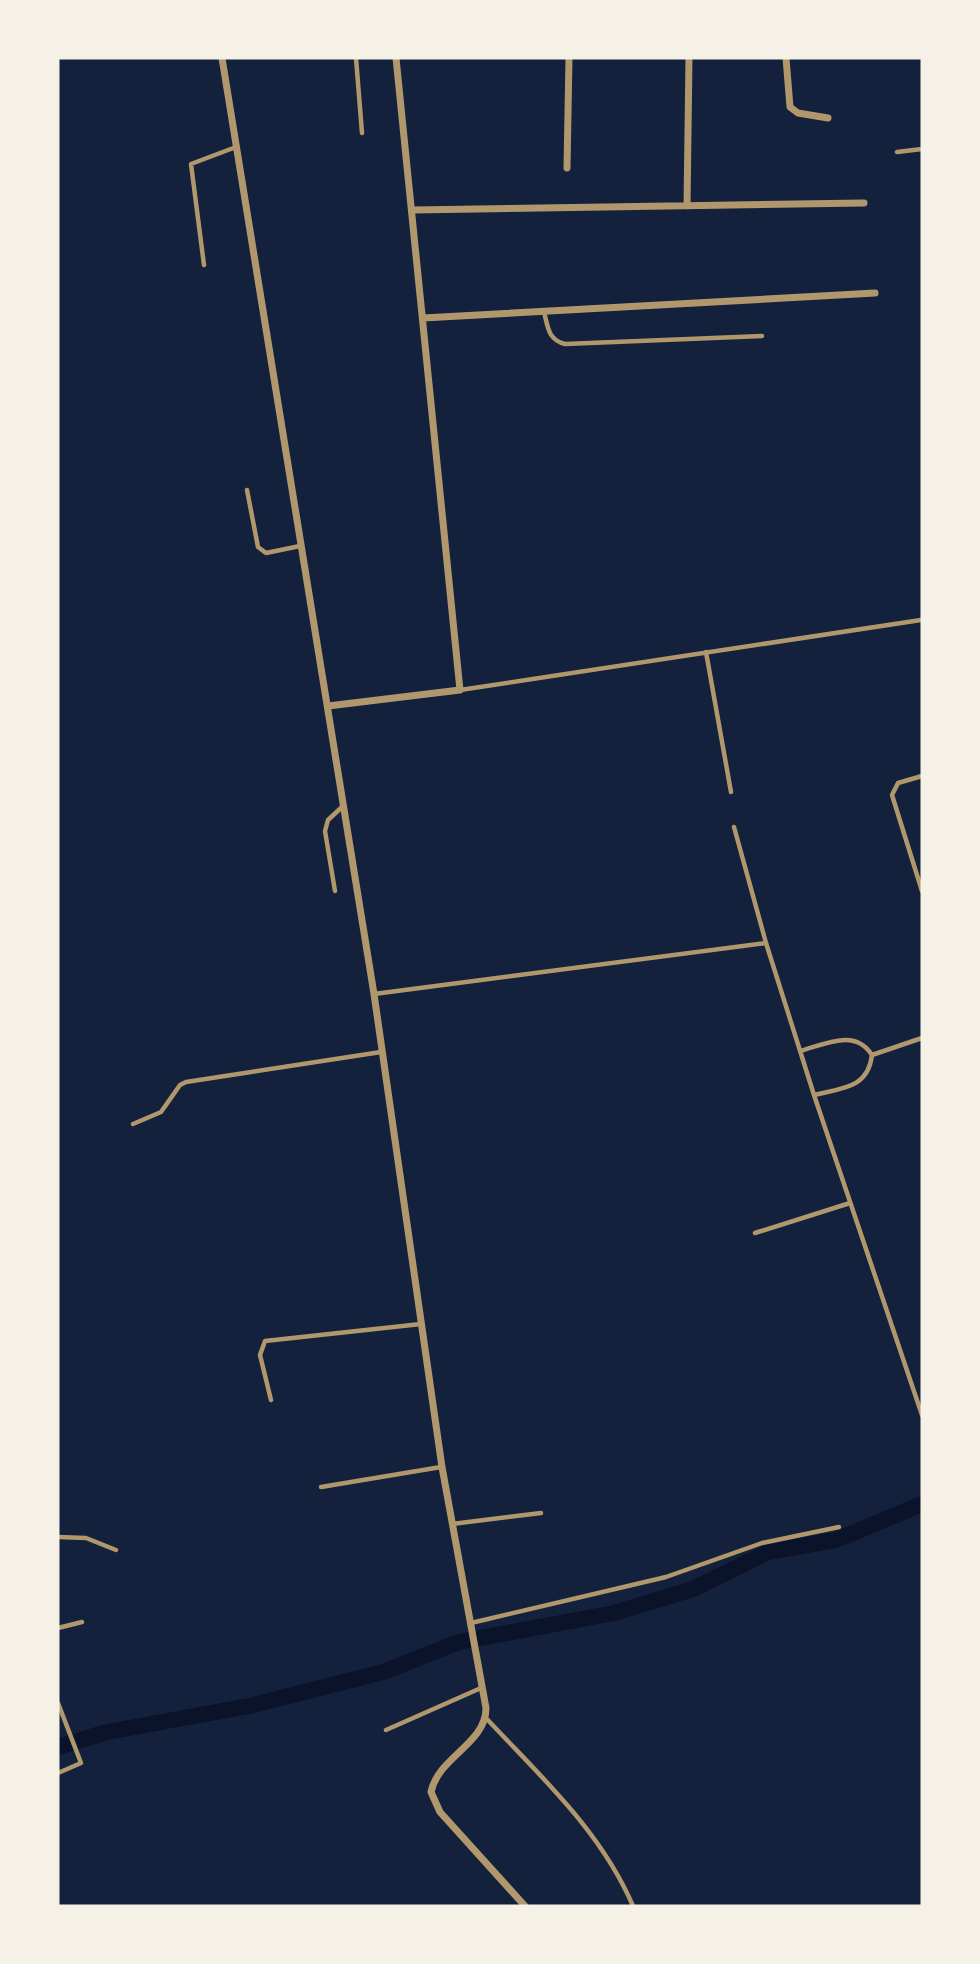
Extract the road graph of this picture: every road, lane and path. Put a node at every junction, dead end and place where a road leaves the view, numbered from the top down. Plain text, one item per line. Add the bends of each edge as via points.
1 (222, 58) edge
2 (356, 58) edge
3 (396, 58) edge
4 (569, 58) edge
5 (689, 58) edge
6 (786, 58) edge
7 (828, 118) dead end
8 (362, 134) dead end
9 (237, 146) junction
10 (922, 149) edge
11 (897, 152) dead end
12 (567, 168) dead end
13 (864, 203) dead end
14 (687, 206) junction
15 (413, 209) junction
16 (204, 265) dead end
17 (876, 293) dead end
18 (544, 311) junction
19 (424, 317) junction
20 (762, 336) dead end
21 (247, 490) dead end
22 (300, 546) junction
23 (921, 620) edge
24 (706, 652) junction
25 (460, 690) junction
26 (328, 706) junction
27 (922, 776) edge
28 (731, 792) dead end
29 (343, 806) junction
30 (734, 827) dead end
31 (335, 891) dead end
32 (922, 891) edge
33 (766, 943) junction
34 (374, 994) junction
35 (922, 1038) edge
36 (800, 1051) junction
37 (380, 1052) junction
38 (872, 1055) junction
39 (814, 1095) junction
40 (134, 1124) dead end
41 (850, 1203) junction
42 (755, 1233) dead end
43 (421, 1324) junction
44 (271, 1400) dead end
45 (922, 1415) edge
46 (442, 1467) junction
47 (321, 1487) dead end
48 (541, 1513) dead end
49 (451, 1524) junction
50 (839, 1527) dead end
51 (58, 1537) edge
52 (116, 1549) dead end
53 (82, 1622) dead end
54 (470, 1627) junction
55 (58, 1628) edge
56 (481, 1688) junction
57 (58, 1703) edge
58 (486, 1718) junction
59 (386, 1730) dead end
60 (58, 1773) edge
61 (525, 1906) edge
62 (633, 1906) edge

1 - 9 street
2 - 8 lane
3 - 15 street
4 - 12 street
5 - 14 street
6 - 7 street via 790,107 798,113
9 - 16 lane via 191,164
9 - 22 street
10 - 11 lane
13 - 14 street
14 - 15 street
15 - 19 street
17 - 18 street
18 - 19 street
18 - 20 lane via 549,334 565,344
19 - 25 street
21 - 22 lane via 258,547 266,553
22 - 26 street
23 - 24 lane
24 - 25 lane
24 - 28 lane
25 - 26 street
26 - 29 street
27 - 32 lane via 898,783 892,795
29 - 31 lane via 328,820 325,831
29 - 34 street
30 - 33 lane
33 - 34 lane
33 - 36 lane
34 - 37 street
35 - 38 lane
36 - 38 lane via 854,1039 865,1044
36 - 39 lane
37 - 40 lane via 186,1082 161,1112
37 - 43 street
38 - 39 lane via 865,1078
39 - 41 lane
41 - 42 lane
41 - 45 lane
43 - 44 lane via 265,1340 260,1355
43 - 46 street
46 - 47 lane
46 - 49 street
48 - 49 lane
49 - 54 street
50 - 54 lane via 762,1543 666,1577
51 - 52 lane via 86,1538
53 - 55 lane
54 - 56 street
56 - 58 street
56 - 59 lane
57 - 60 lane via 81,1763
58 - 61 street via 482,1728 441,1770 431,1792 440,1812
58 - 62 lane via 595,1837

